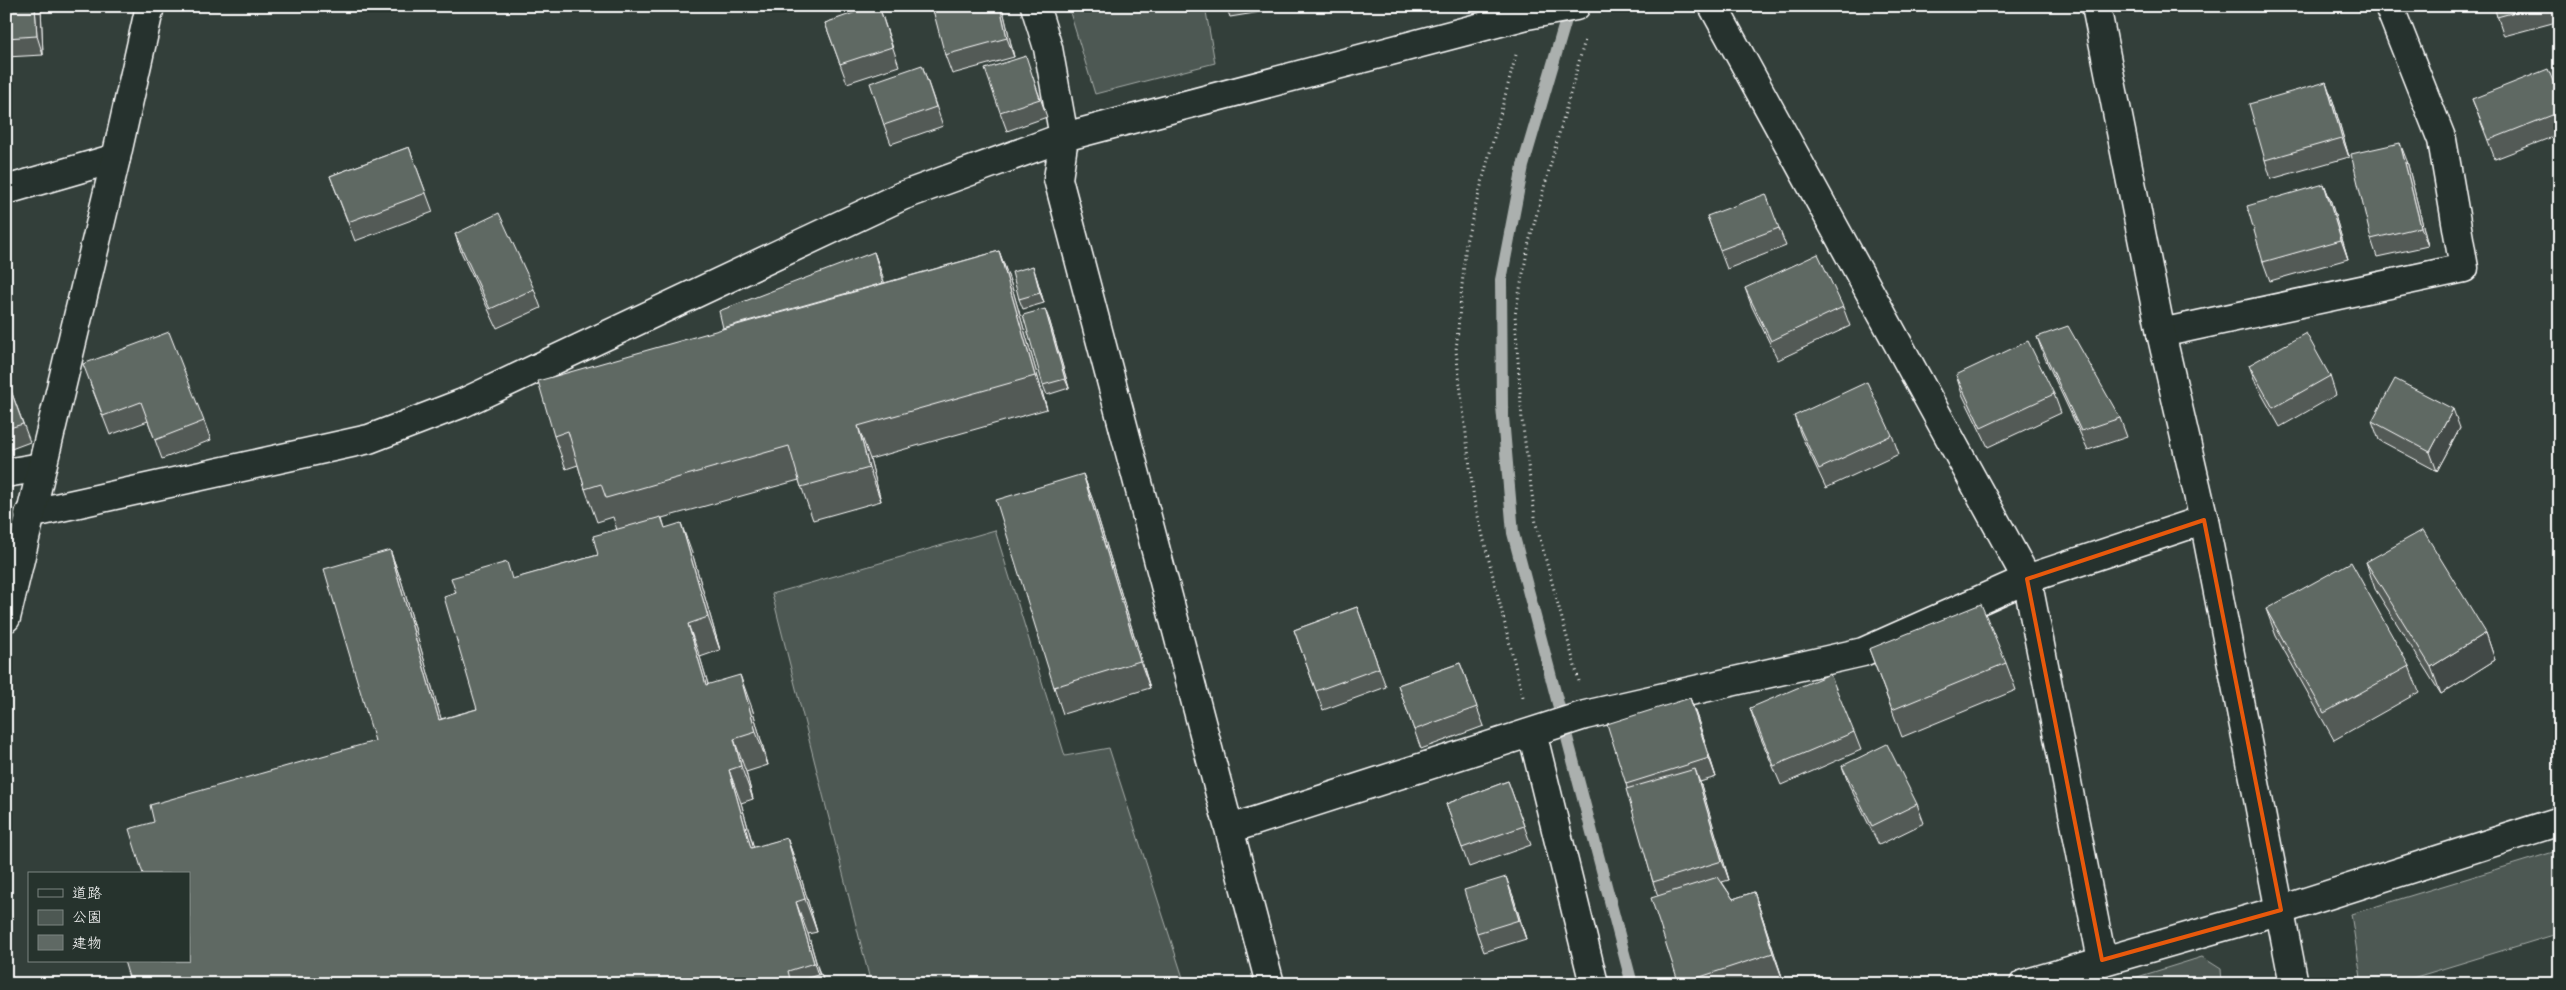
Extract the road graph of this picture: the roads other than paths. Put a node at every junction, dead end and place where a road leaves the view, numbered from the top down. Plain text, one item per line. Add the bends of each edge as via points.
1 (150, 6) edge
2 (1036, 6) edge
3 (1576, 6) edge
4 (1713, 6) edge
5 (2096, 6) edge
6 (2389, 6) edge
7 (1064, 137) junction
8 (116, 158) junction
9 (6, 190) edge
10 (2161, 333) junction
11 (41, 467) junction
12 (6, 473) edge
13 (30, 514) junction
14 (2204, 520) junction
15 (2027, 579) junction
16 (6, 618) edge
17 (1534, 731) junction
18 (2560, 821) edge
19 (1230, 828) junction
20 (2280, 910) junction
21 (2102, 960) junction
22 (1270, 984) edge
23 (1594, 984) edge
24 (2024, 984) edge
25 (2294, 984) edge

1 - 8 street
2 - 7 street via 1048,48
3 - 7 street via 1533,13
4 - 15 street
5 - 10 street
6 - 10 street via 2442,140 2464,268
7 - 13 street via 902,196 463,403 369,439
7 - 19 street via 1058,179
8 - 9 street
8 - 11 street
10 - 14 street
11 - 12 street
11 - 13 street
13 - 16 street
14 - 15 street
14 - 20 street
15 - 17 street via 1863,652 1586,714
15 - 21 street
17 - 19 street
17 - 23 street
18 - 20 street
19 - 22 street
20 - 21 street
20 - 25 street
21 - 24 street

